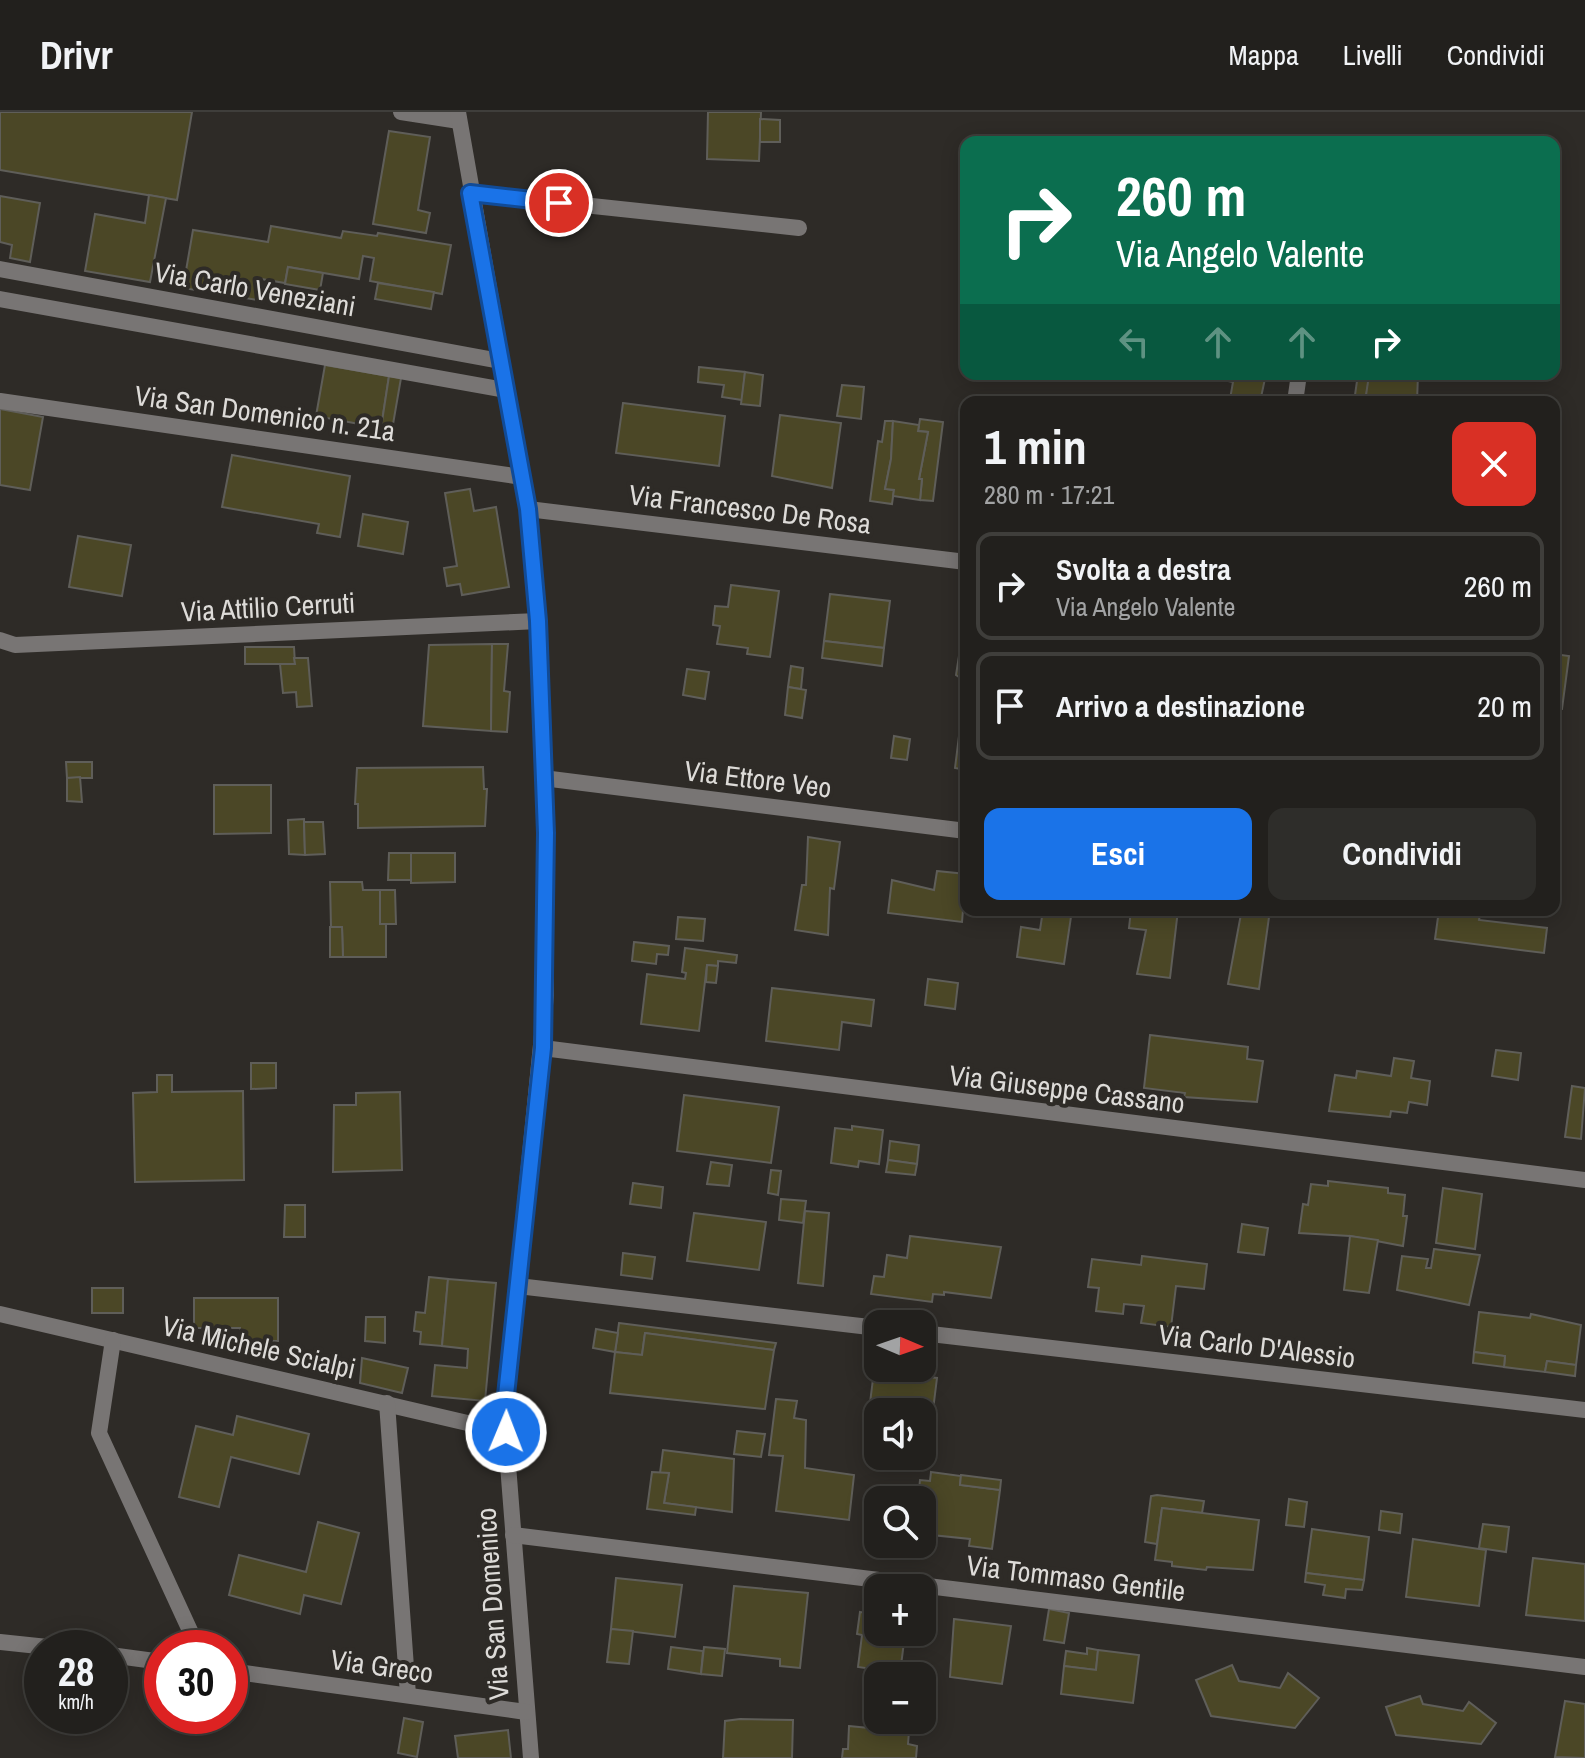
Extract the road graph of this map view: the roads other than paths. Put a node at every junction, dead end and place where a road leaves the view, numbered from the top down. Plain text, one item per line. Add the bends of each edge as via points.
1 (401, 112) edge
2 (458, 117) edge
3 (470, 193) junction
4 (799, 228) dead end
5 (0, 269) edge
6 (0, 299) edge
7 (500, 361) junction
8 (505, 390) junction
9 (0, 401) edge
10 (522, 477) junction
11 (528, 509) junction
12 (960, 561) edge
13 (538, 621) junction
14 (0, 640) edge
15 (543, 778) junction
16 (960, 830) edge
17 (543, 1048) junction
18 (1585, 1180) edge
19 (518, 1286) junction
20 (0, 1314) edge
21 (864, 1326) edge
22 (936, 1335) edge
23 (113, 1340) junction
24 (387, 1403) junction
25 (1585, 1410) edge
26 (506, 1432) junction
27 (513, 1535) junction
28 (190, 1630) edge
29 (0, 1642) edge
30 (24, 1645) edge
31 (1585, 1667) edge
32 (248, 1673) edge
33 (408, 1695) junction
34 (526, 1712) junction
35 (531, 1758) edge

1 - 2 street
2 - 3 street, Via San Domenico
3 - 4 street
3 - 7 street, Via San Domenico
5 - 7 street, Via Carlo Veneziani
6 - 8 street
7 - 8 street, Via San Domenico
8 - 10 street, Via San Domenico
9 - 10 street, Via San Domenico n. 21a
10 - 11 street, Via San Domenico
11 - 12 street, Via Francesco De Rosa
11 - 13 street, Via San Domenico
13 - 14 street, Via Attilio Cerruti via 15,645
13 - 15 street, Via San Domenico
15 - 16 street, Via Ettore Veo
15 - 17 street, Via San Domenico
17 - 18 street, Via Giuseppe Cassano
17 - 19 street, Via San Domenico
19 - 21 street
19 - 26 street, Via San Domenico
20 - 23 street, Via Michele Scialpi
22 - 25 street, Via Carlo D'Alessio
23 - 24 street, Via Michele Scialpi
23 - 28 street via 99,1433
24 - 26 street, Via Michele Scialpi
24 - 33 street
26 - 27 street, Via San Domenico
27 - 31 street, Via Tommaso Gentile
27 - 34 street, Via San Domenico
29 - 30 street
32 - 33 street, Via Greco
33 - 34 street, Via Greco
34 - 35 street, Via San Domenico

